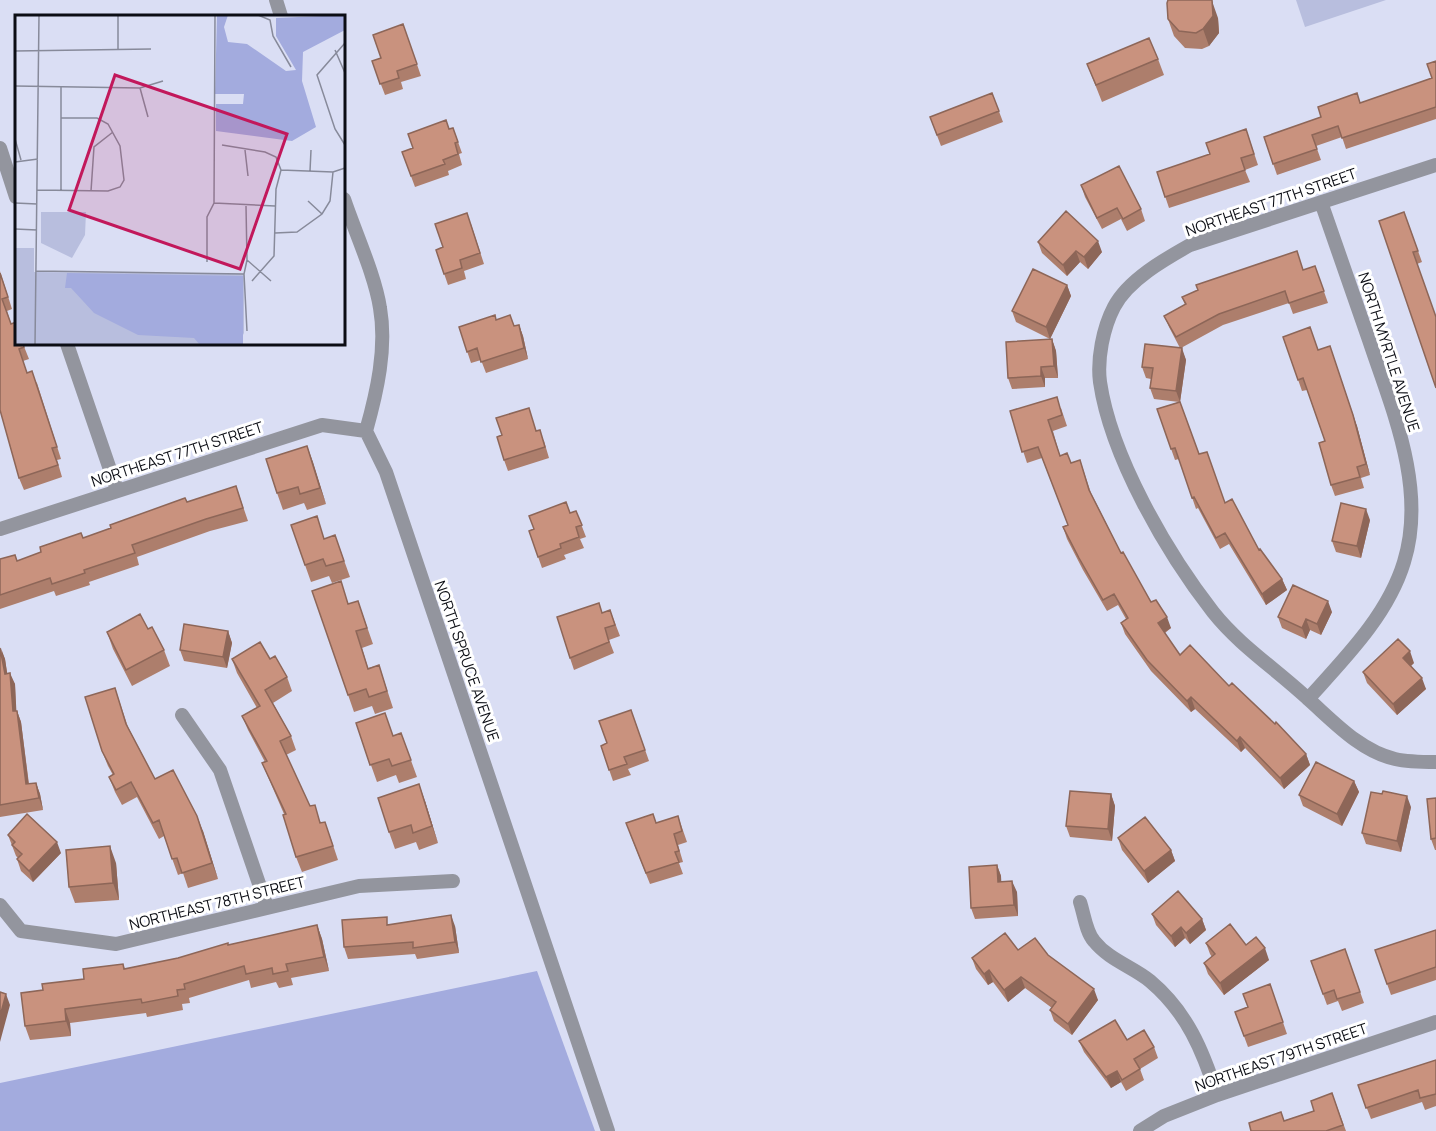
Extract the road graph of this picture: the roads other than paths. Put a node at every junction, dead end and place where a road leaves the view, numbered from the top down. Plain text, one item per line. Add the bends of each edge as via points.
1 (276, 0) edge
2 (281, 15) edge
3 (0, 148) edge
4 (1436, 165) edge
5 (15, 194) edge
6 (345, 202) edge
7 (1321, 202) junction
8 (67, 345) edge
9 (366, 430) junction
10 (117, 490) junction
11 (0, 529) edge
12 (1308, 699) junction
13 (182, 715) dead end
14 (1436, 762) edge
15 (453, 881) dead end
16 (1080, 902) dead end
17 (0, 906) edge
18 (267, 907) junction
19 (1436, 1022) edge
20 (1217, 1095) junction
21 (608, 1131) edge
22 (1140, 1131) edge

1 - 2 street
3 - 5 street
4 - 7 street, NORTHEAST 77TH STREET
6 - 9 street via 380,305 382,326 376,392
7 - 12 street, NORTH MYRTLE AVENUE via 1399,429 1411,499 1411,536 1404,564 1384,604 1361,640
7 - 12 street, NORTHEAST 77TH STREET via 1190,245 1154,266 1114,306 1099,369 1113,427 1138,495 1214,613 1245,646
8 - 10 street
9 - 10 street, NORTHEAST 77TH STREET via 322,425
9 - 21 street, NORTH SPRUCE AVENUE via 389,481
10 - 11 street, NORTHEAST 77TH STREET
12 - 14 street, NORTHEAST 77TH STREET via 1364,745 1394,759
13 - 18 street via 220,770
15 - 18 street, NORTHEAST 78TH STREET via 359,886
16 - 20 street via 1092,940 1149,980 1190,1024
17 - 18 street, NORTHEAST 78TH STREET via 21,931 116,944
19 - 20 street, NORTHEAST 79TH STREET
20 - 22 street, NORTHEAST 79TH STREET via 1164,1116

